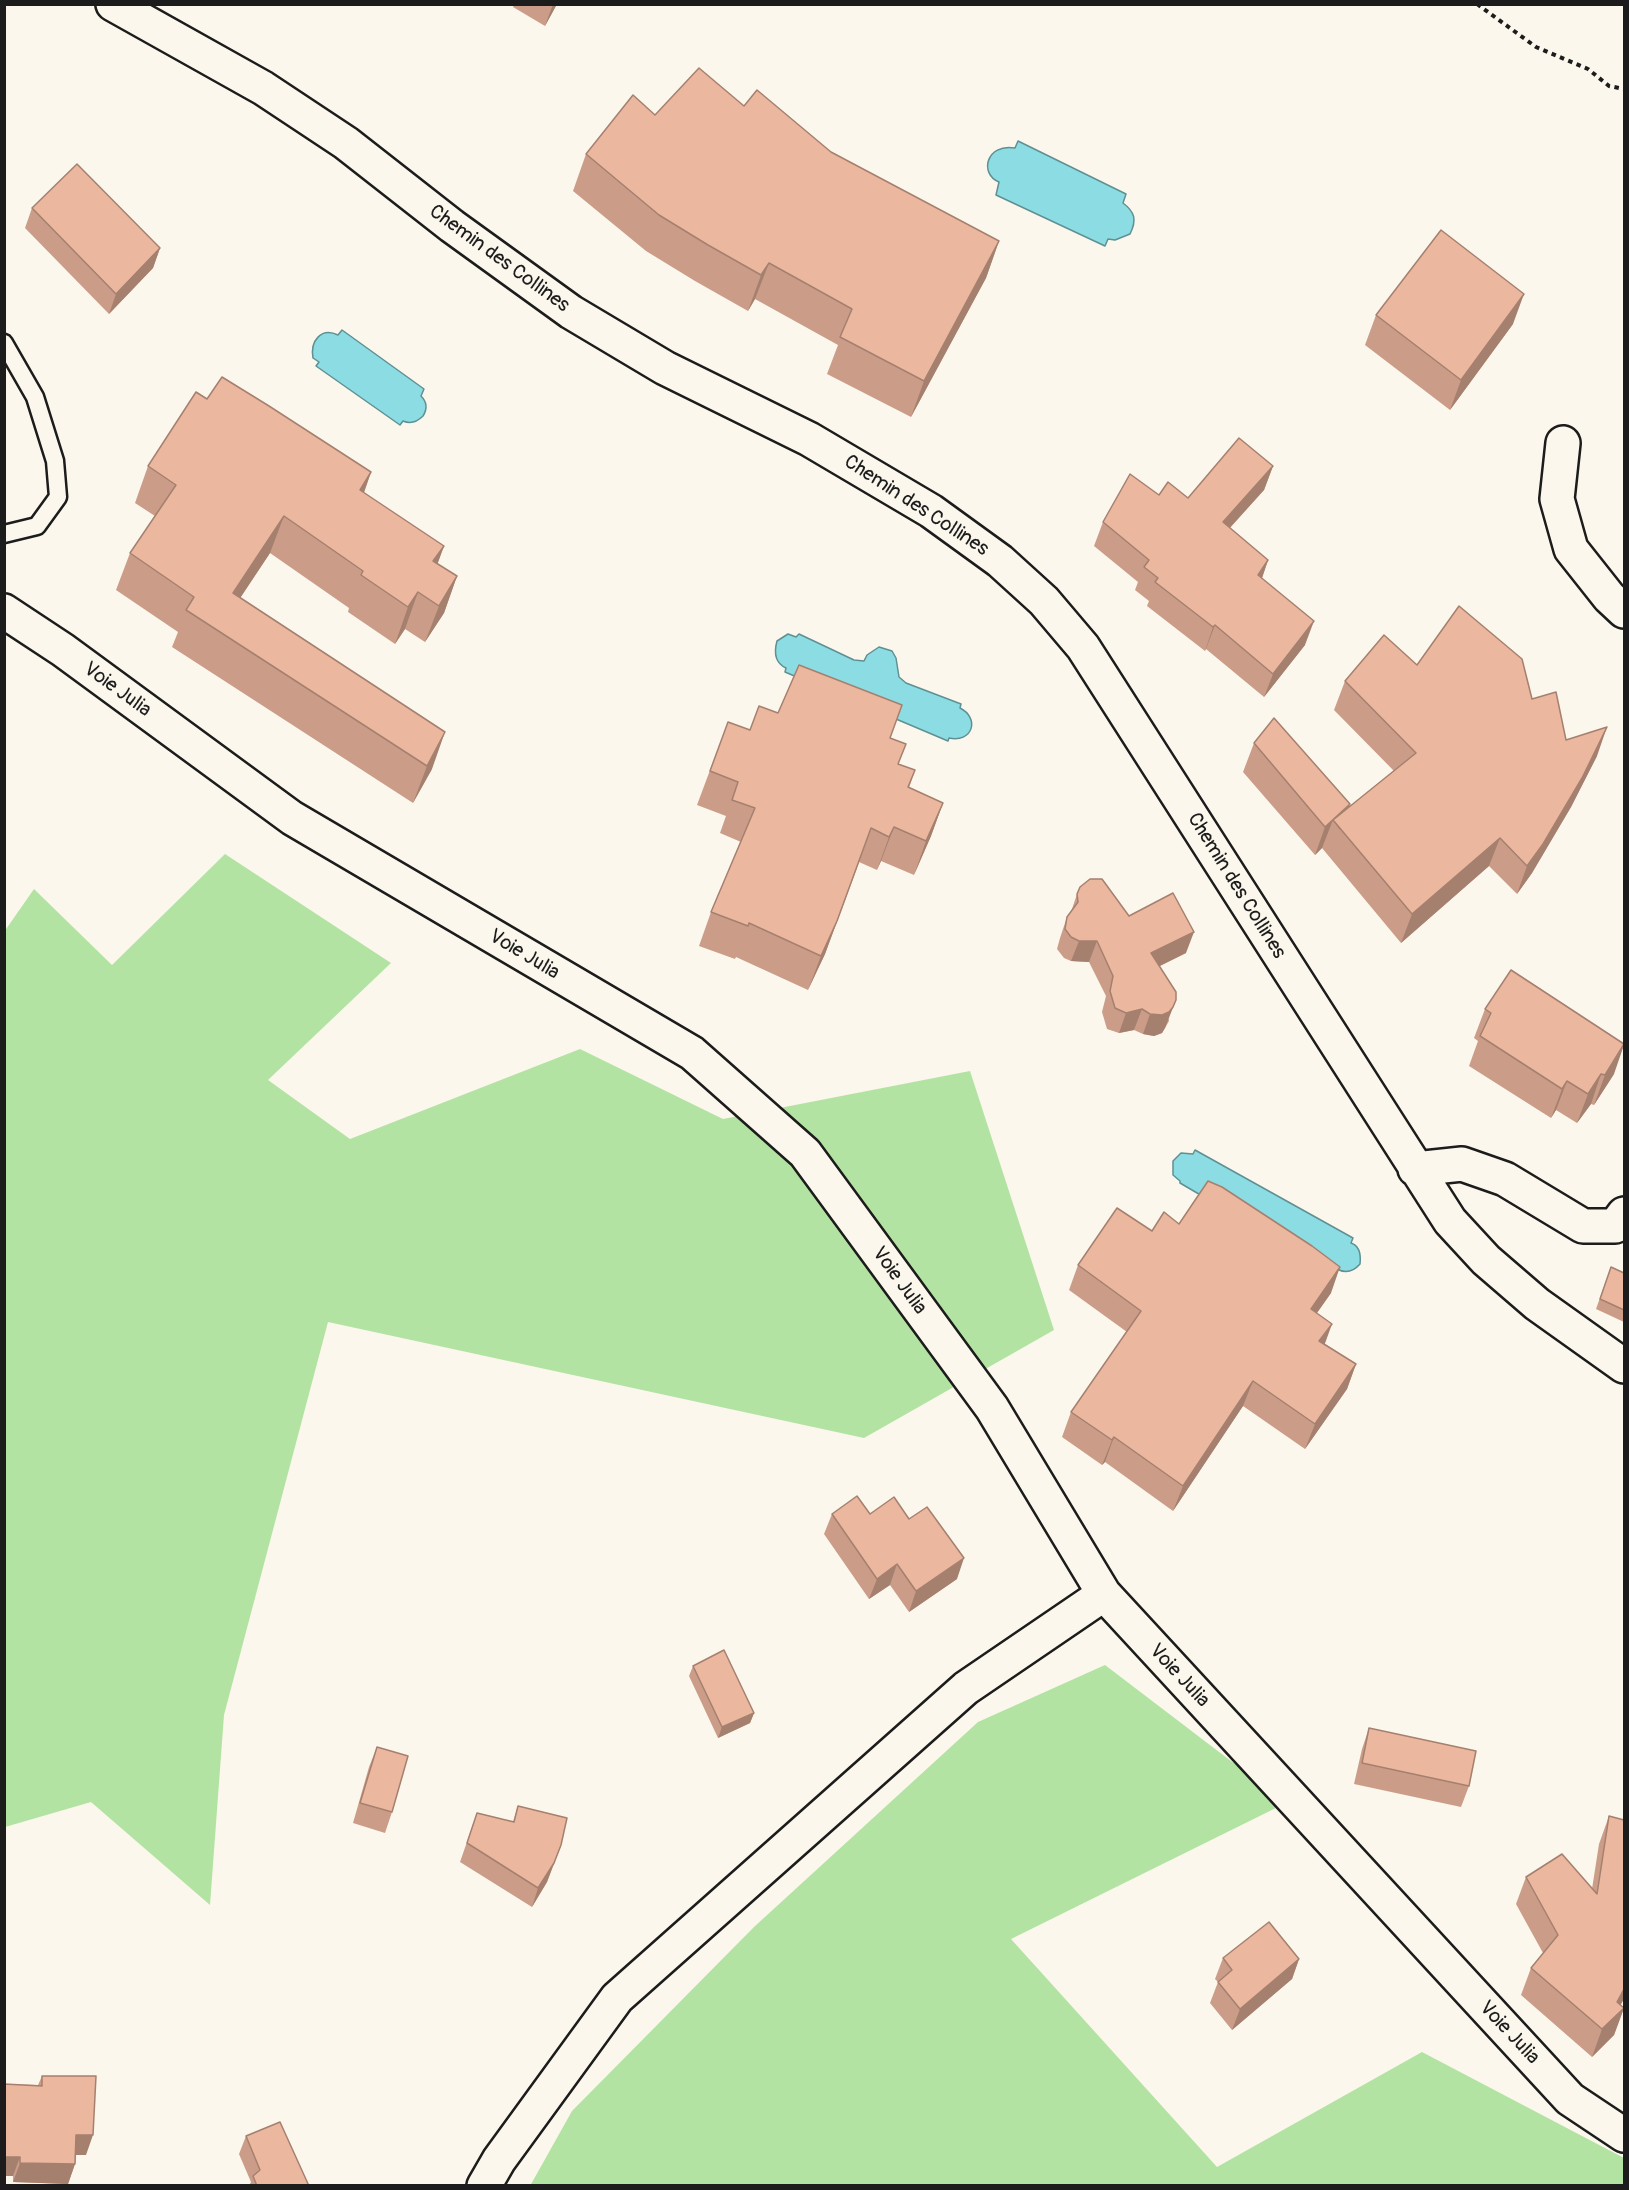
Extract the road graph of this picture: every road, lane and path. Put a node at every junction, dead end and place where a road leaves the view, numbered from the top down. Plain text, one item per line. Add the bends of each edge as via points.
1 (113, 4) edge
2 (1477, 4) edge
3 (1624, 89) edge
4 (4, 343) edge
5 (1563, 443) dead end
6 (4, 534) edge
7 (4, 611) edge
8 (1624, 611) edge
9 (1415, 1168) junction
10 (1624, 1214) edge
11 (1624, 1366) edge
12 (1104, 1594) junction
13 (1624, 2135) edge
14 (484, 2186) edge

1 - 9 street, Chemin des Collines via 263,88 346,143 570,312 665,368 809,439 931,511 1000,561 1044,601 1083,647
2 - 3 path via 1536,46 1588,69 1609,86
4 - 6 lane via 35,397 55,461 58,497 38,526
5 - 8 street via 1557,499 1571,549
7 - 12 street, Voie Julia via 292,818 692,1053 812,1163 992,1408
9 - 10 street via 1462,1164 1505,1179 1583,1226 1615,1226
9 - 11 street, Chemin des Collines via 1450,1221 1486,1260 1538,1304
12 - 13 street, Voie Julia via 1570,2099
12 - 14 street via 966,1688 617,1998

